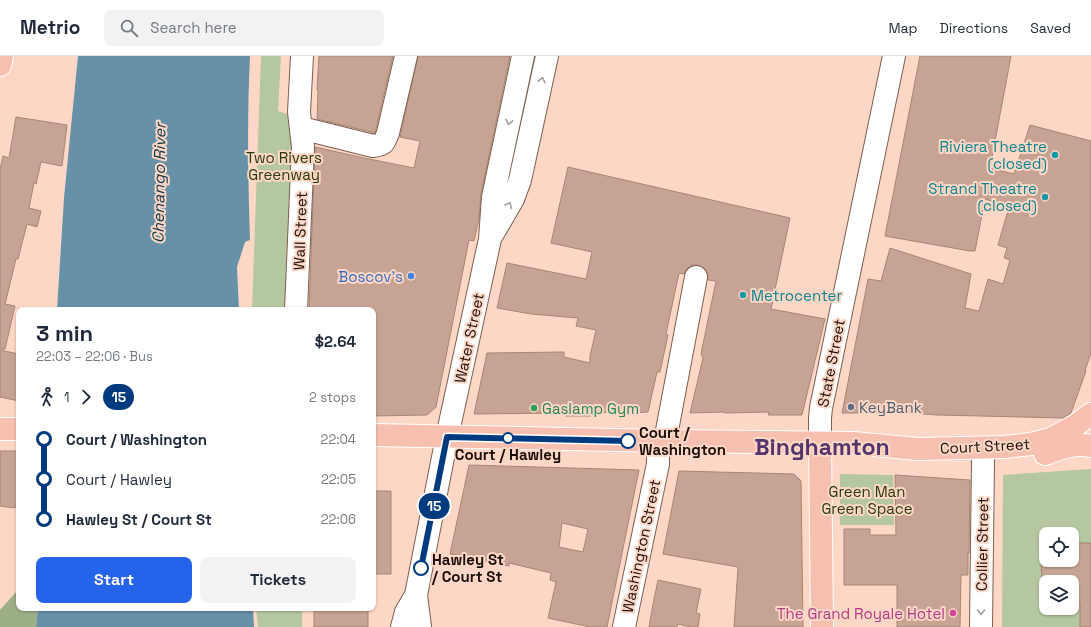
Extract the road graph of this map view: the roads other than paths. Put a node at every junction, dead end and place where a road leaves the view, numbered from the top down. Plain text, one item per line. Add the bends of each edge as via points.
1 (2, 56) edge
2 (302, 56) edge
3 (406, 56) edge
4 (523, 56) edge
5 (547, 56) edge
6 (894, 56) edge
7 (0, 65) edge
8 (301, 125) junction
9 (490, 239) junction
10 (696, 277) dead end
11 (296, 307) edge
12 (1091, 414) edge
13 (1091, 418) edge
14 (0, 429) edge
15 (16, 429) edge
16 (1091, 433) edge
17 (376, 435) edge
18 (447, 437) junction
19 (662, 441) junction
20 (820, 443) junction
21 (1091, 446) edge
22 (918, 449) junction
23 (983, 461) junction
24 (416, 595) junction
25 (402, 627) edge
26 (420, 627) edge
27 (624, 627) edge
28 (822, 627) edge
29 (981, 627) edge

1 - 7 main road
2 - 8 street, Wall Street via 299,112
3 - 8 street via 388,133 382,145 373,146 305,129
4 -> 9 street, Water Street via 493,197
9 -> 5 street, Water Street via 517,190
6 - 20 street, State Street via 821,408
8 - 11 street, Wall Street via 303,147
9 - 18 street, Water Street
10 - 19 street, Washington Street
12 - 22 main road, Court Street via 1064,433 1038,442 1005,447
13 - 16 main road
14 - 15 main road
17 - 18 main road, Court Street
18 - 19 main road, Court Street
18 - 24 street, Water Street
19 - 20 main road, Court Street
19 - 27 street, Washington Street
20 - 22 main road, Court Street
20 - 28 main road, State Street
21 - 23 main road, Court Street via 1068,446 1023,460
22 - 23 main road, Court Street via 949,458
23 -> 29 street, Collier Street
24 - 25 street via 406,612
24 - 26 street

